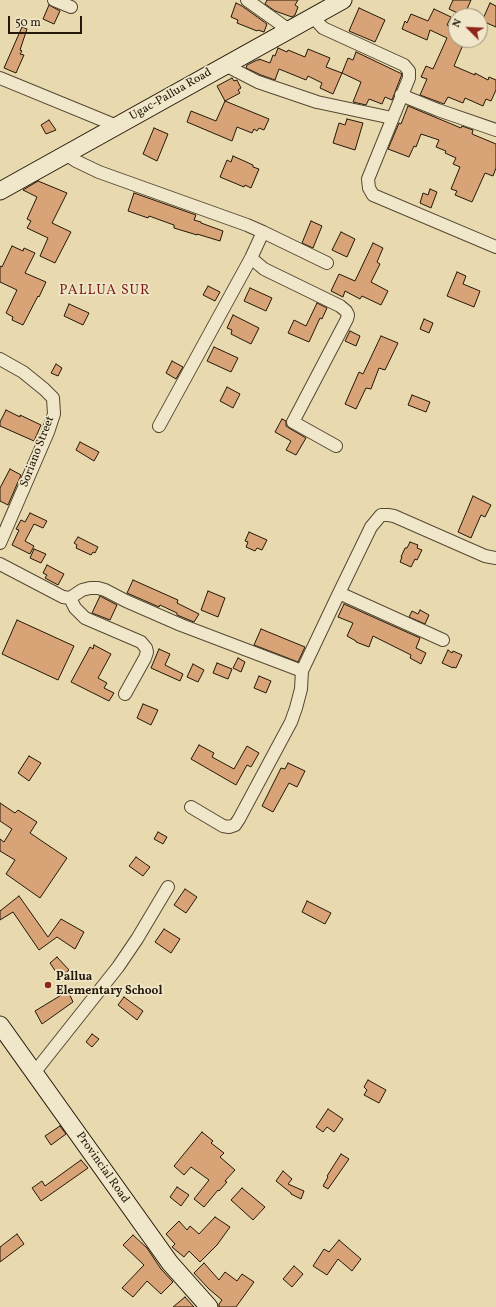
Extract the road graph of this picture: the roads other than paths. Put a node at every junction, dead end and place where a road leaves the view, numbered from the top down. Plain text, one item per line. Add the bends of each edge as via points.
1 (54, 0) edge
2 (247, 0) edge
3 (343, 0) edge
4 (71, 7) dead end
5 (313, 17) junction
6 (289, 30) junction
7 (225, 65) junction
8 (0, 78) edge
9 (401, 95) junction
10 (392, 118) junction
11 (117, 126) junction
12 (496, 130) edge
13 (68, 155) junction
14 (0, 191) edge
15 (263, 232) junction
16 (496, 247) edge
17 (251, 258) junction
18 (328, 262) dead end
19 (0, 359) edge
20 (159, 426) dead end
21 (336, 446) dead end
22 (0, 543) edge
23 (496, 558) edge
24 (0, 564) edge
25 (339, 593) junction
26 (70, 598) junction
27 (443, 640) dead end
28 (302, 671) junction
29 (125, 694) dead end
30 (191, 807) dead end
31 (168, 887) dead end
32 (0, 1025) edge
33 (34, 1073) junction
34 (209, 1307) edge

1 - 4 street
2 - 6 street
3 - 5 street, Ugac-Pallua Road
5 - 6 street, Ugac-Pallua Road
5 - 9 street via 323,28 407,68 409,78
6 - 7 street, Ugac-Pallua Road
7 - 10 street via 258,82 317,102
7 - 11 street, Ugac-Pallua Road
8 - 11 street
9 - 10 street
9 - 12 street
10 - 16 street via 368,179 373,195
11 - 13 street, Ugac-Pallua Road
13 - 14 street, Ugac-Pallua Road
13 - 15 street via 99,172
15 - 17 street
15 - 18 street
17 - 20 street
17 - 21 street via 271,272 340,306 348,315 293,422
19 - 22 street, Soriano Street via 23,372 53,398 54,414
23 - 25 street via 485,556 394,516 381,516 371,527
24 - 26 street via 55,593
25 - 27 street
25 - 28 street
26 - 28 street via 82,590 98,588 181,625
26 - 29 street via 85,618 141,642 146,648 145,658
28 - 30 street via 300,690 291,722 239,819 234,825 223,826
31 - 33 street via 118,967
32 - 33 street, Provincial Road
33 - 34 street, Provincial Road via 170,1263

